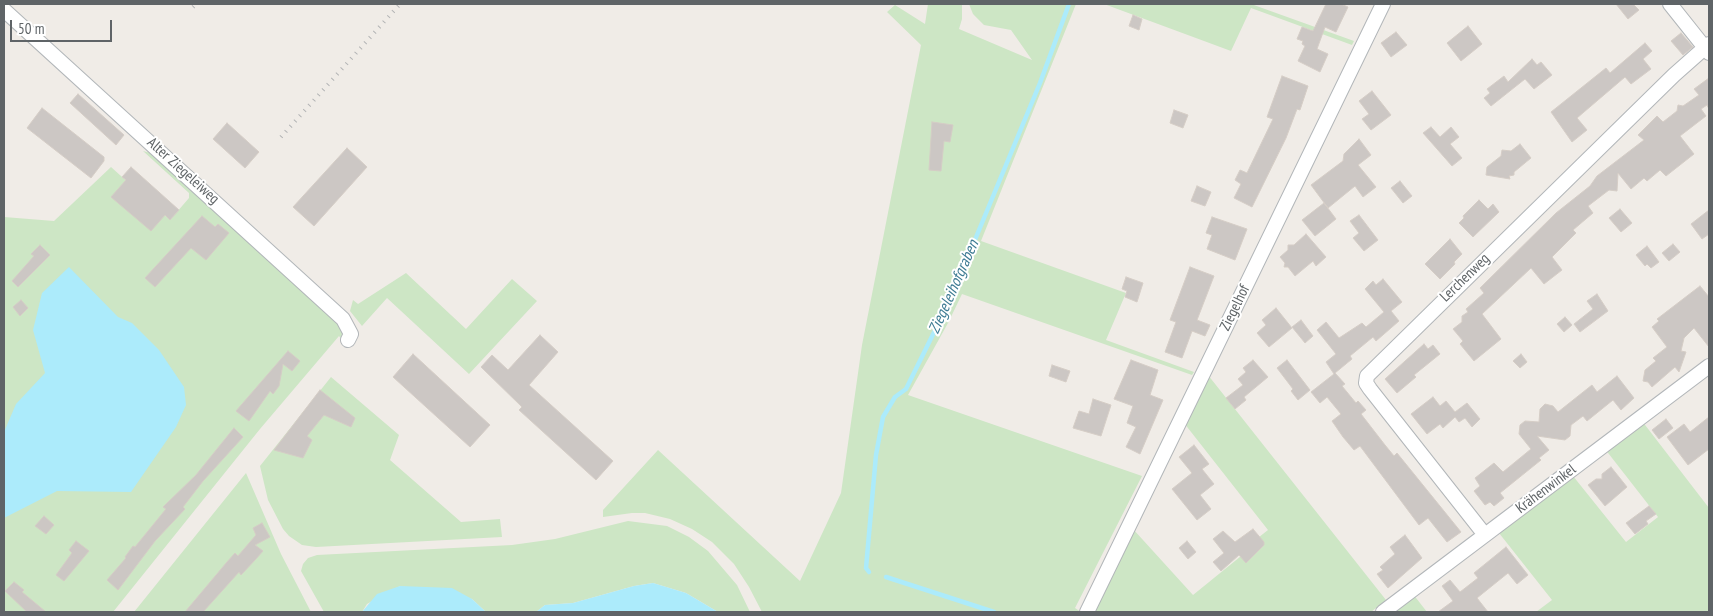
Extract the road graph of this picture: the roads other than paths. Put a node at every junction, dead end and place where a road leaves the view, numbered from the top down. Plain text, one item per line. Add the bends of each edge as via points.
1 (1382, 4) edge
2 (1670, 4) edge
3 (4, 10) edge
4 (1708, 48) edge
5 (348, 340) dead end
6 (1709, 366) edge
7 (1485, 534) junction
8 (1087, 612) edge
9 (1383, 612) edge

1 - 8 street, Ziegelhof
2 - 4 street
3 - 5 street, Alter Ziegeleiweg via 336,312 348,326 351,334
4 - 7 street, Lerchenweg via 1674,75 1367,376 1366,383 1370,389
6 - 7 street, Krähenwinkel
7 - 9 street, Krähenwinkel

